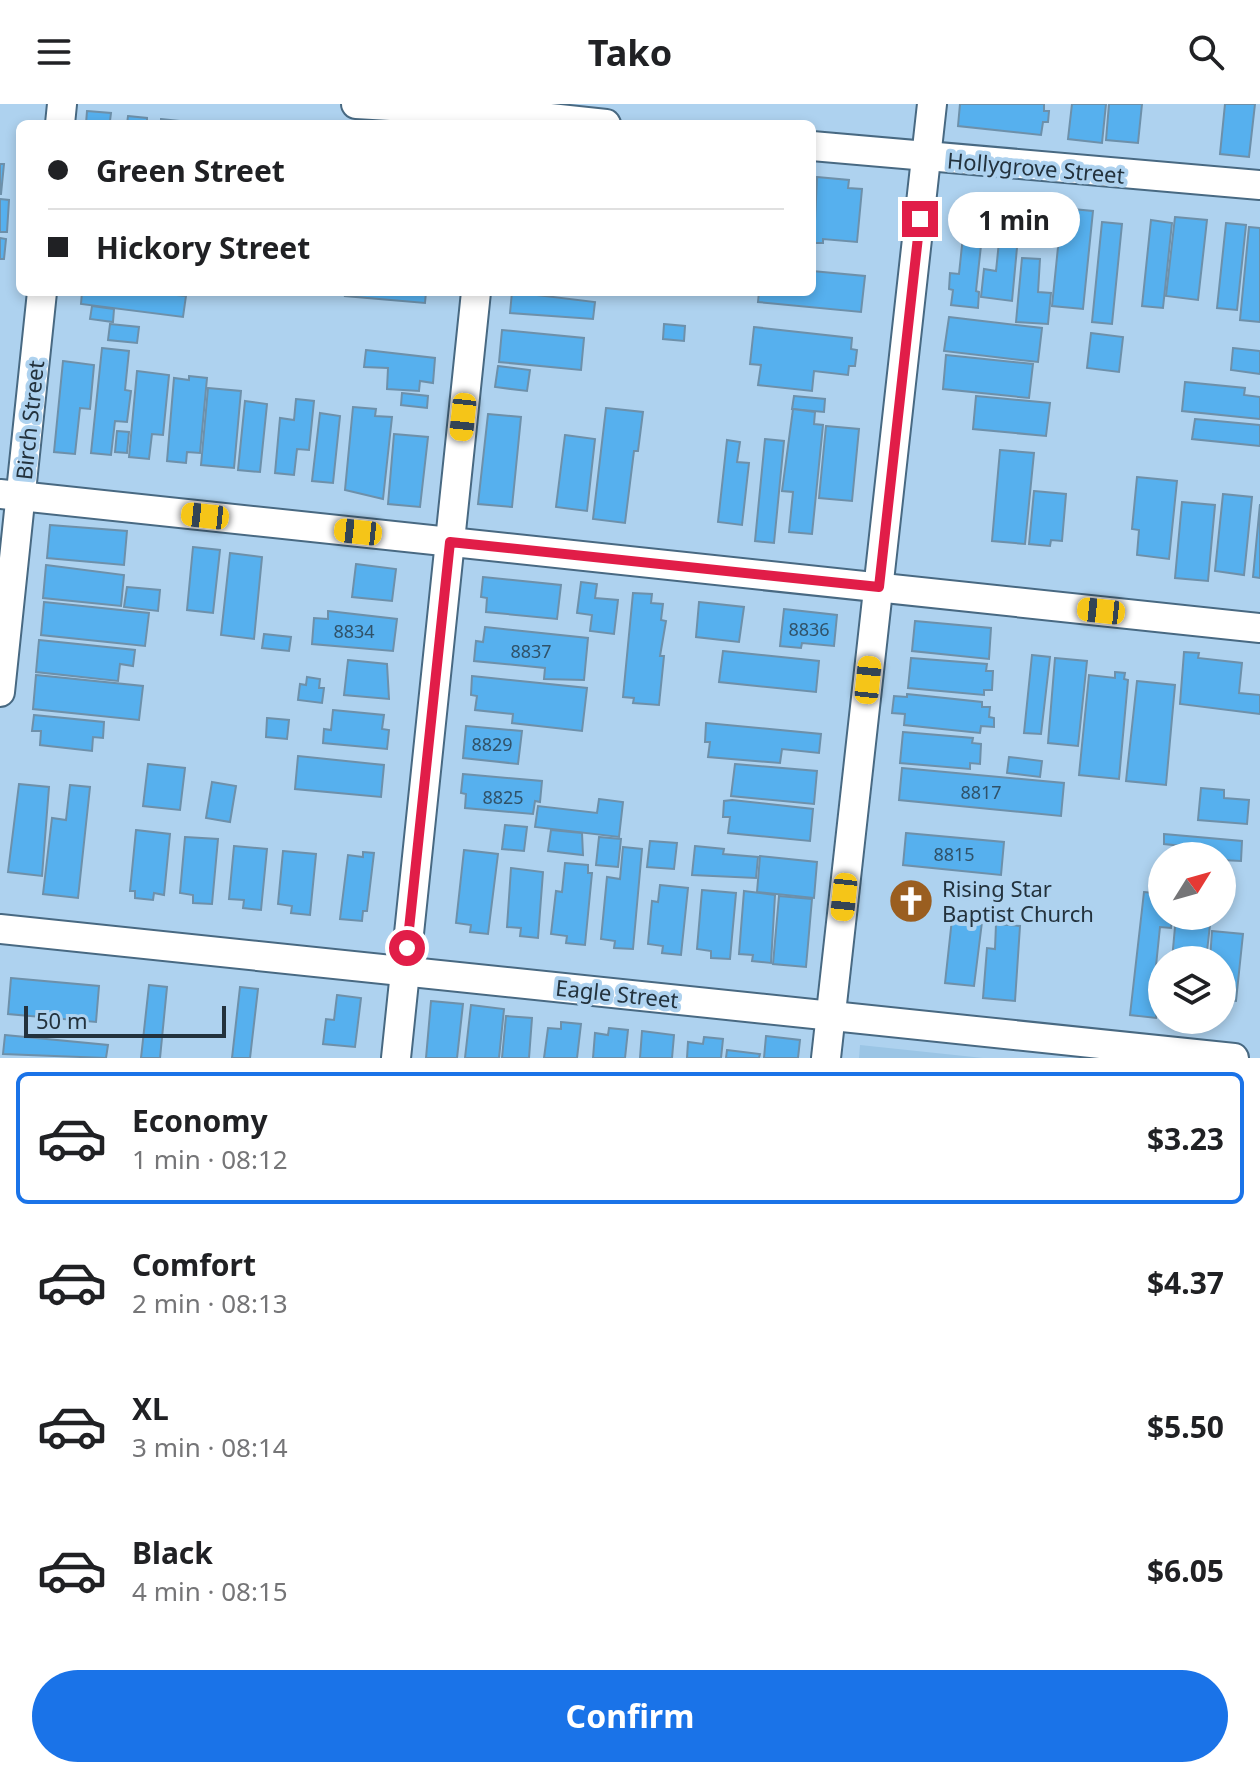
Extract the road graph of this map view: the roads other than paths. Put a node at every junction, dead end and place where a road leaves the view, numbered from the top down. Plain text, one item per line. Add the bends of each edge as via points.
1 (356, 104) edge
2 (932, 104) edge
3 (495, 113) edge
4 (566, 120) edge
5 (816, 146) edge
6 (926, 158) junction
7 (1260, 185) edge
8 (41, 296) edge
9 (476, 296) edge
10 (10, 495) edge
11 (450, 542) junction
12 (879, 587) junction
13 (1260, 628) edge
14 (0, 692) edge
15 (0, 929) edge
16 (405, 971) junction
17 (831, 1015) junction
18 (396, 1058) edge
19 (826, 1058) edge
20 (1234, 1058) edge

1 - 3 street
2 - 6 street
3 - 4 street
5 - 6 street, Hollygrove Street
6 - 7 street, Hollygrove Street
6 - 12 street
8 - 10 street, Birch Street
9 - 11 street
10 - 11 street
10 - 14 street, Birch Street
11 - 12 street
11 - 16 street
12 - 13 street
12 - 17 street
15 - 16 street, Eagle Street
16 - 17 street, Eagle Street
16 - 18 street
17 - 19 street
17 - 20 street, Eagle Street

